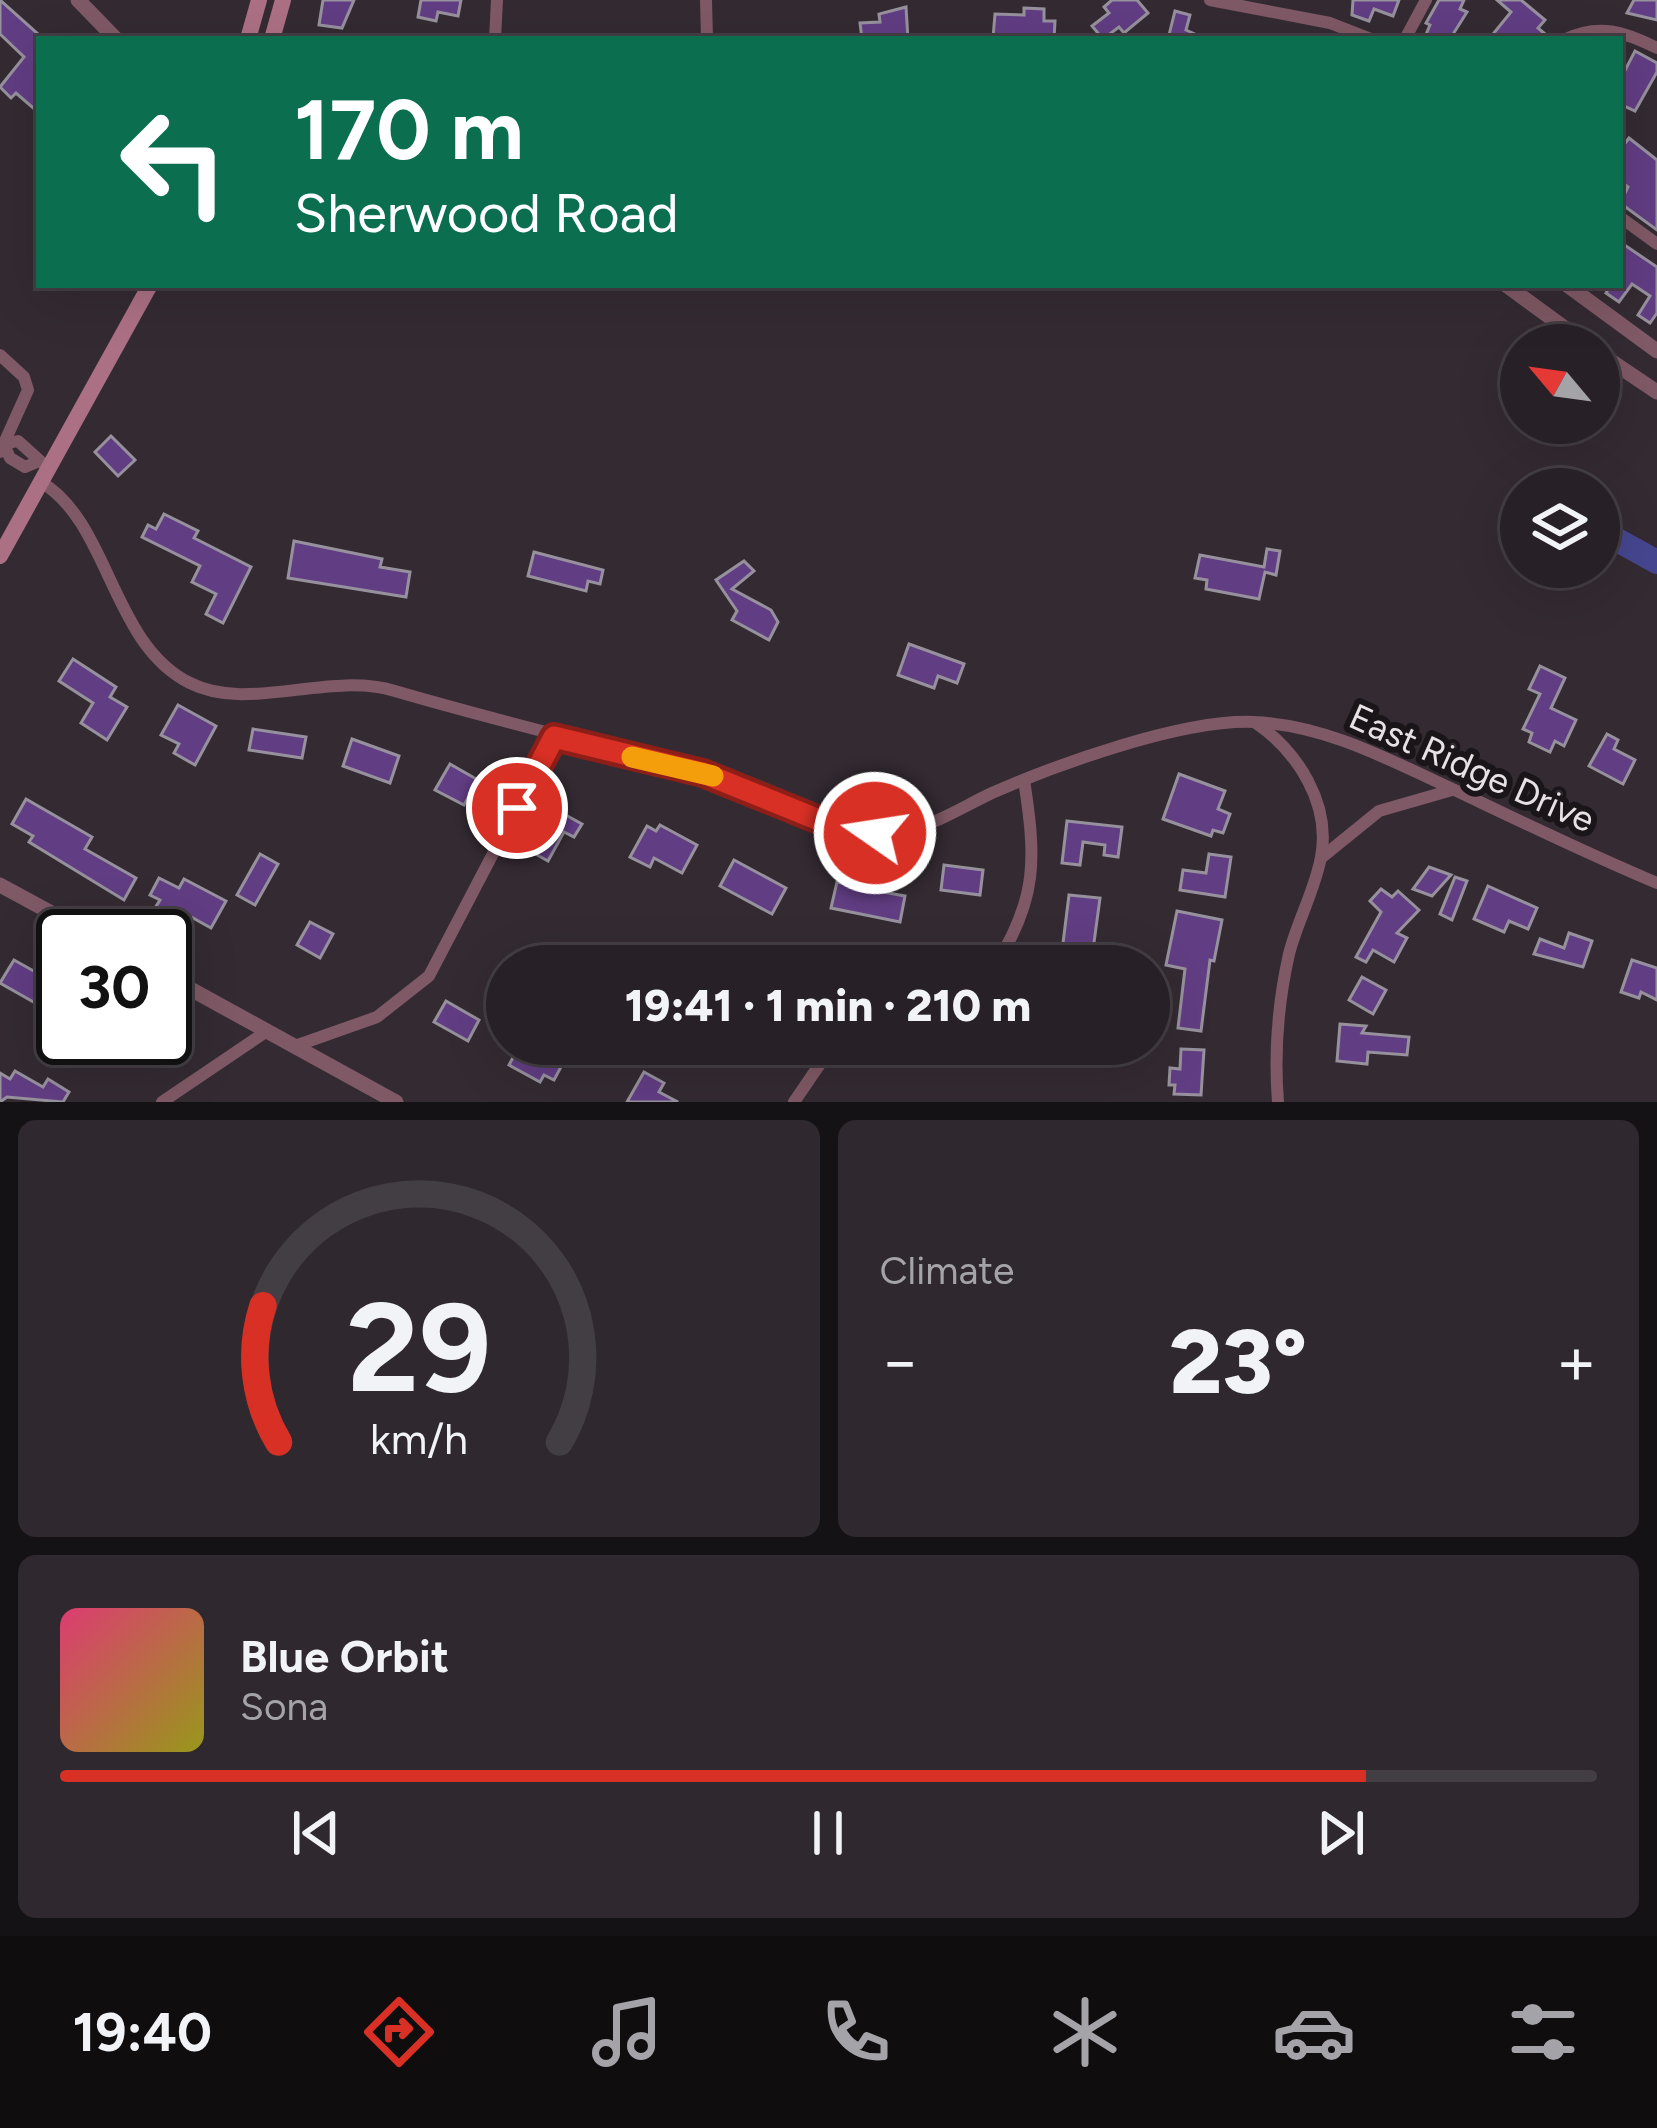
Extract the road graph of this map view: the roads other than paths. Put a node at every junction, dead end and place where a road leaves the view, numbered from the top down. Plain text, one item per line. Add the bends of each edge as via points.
1 (78, 0) edge
2 (259, 0) edge
3 (283, 0) edge
4 (497, 0) edge
5 (706, 0) edge
6 (1210, 0) edge
7 (1426, 0) edge
8 (113, 36) edge
9 (249, 36) edge
10 (273, 36) edge
11 (495, 36) edge
12 (706, 36) edge
13 (1363, 36) edge
14 (1407, 36) edge
15 (1572, 36) edge
16 (1657, 48) edge
17 (1623, 219) edge
18 (1657, 244) edge
19 (1509, 288) edge
20 (1571, 288) edge
21 (146, 292) edge
22 (1559, 324) edge
23 (1657, 350) edge
24 (0, 355) edge
25 (1620, 367) edge
26 (1657, 392) edge
27 (2, 448) edge
28 (42, 471) junction
29 (0, 556) edge
30 (1255, 722) junction
31 (554, 737) junction
32 (1024, 780) junction
33 (1453, 790) junction
34 (1321, 858) junction
35 (1657, 883) edge
36 (0, 885) edge
37 (44, 909) edge
38 (1008, 945) edge
39 (192, 990) edge
40 (267, 1030) junction
41 (295, 1046) junction
42 (819, 1065) edge
43 (162, 1102) edge
44 (396, 1102) edge
45 (794, 1102) edge
46 (1278, 1102) edge

1 - 8 street
2 - 9 main road
3 - 10 main road
4 - 11 street
5 - 12 street
6 - 13 street
7 - 14 street
15 - 16 street via 1588,28 1628,33
17 - 18 street
19 - 22 street
20 - 23 street
21 - 28 main road
24 - 27 street via 28,389
25 - 26 street
27 - 28 street via 17,441 36,453
28 - 29 main road
28 - 31 street, East Ridge Drive via 146,643 191,684 234,694 353,683
30 - 32 street, East Ridge Drive via 1206,724
30 - 33 street, East Ridge Drive via 1328,736
30 - 34 street via 1308,781
31 - 32 street, East Ridge Drive via 703,773 819,820 875,833 927,825
31 - 41 street via 429,976 377,1017
32 - 38 street via 1034,844 1023,921
33 - 34 street via 1378,811
33 - 35 street, East Ridge Drive
34 - 46 street via 1280,1001
36 - 37 street
39 - 40 street
40 - 41 street
40 - 43 street
41 - 44 street
42 - 45 street

